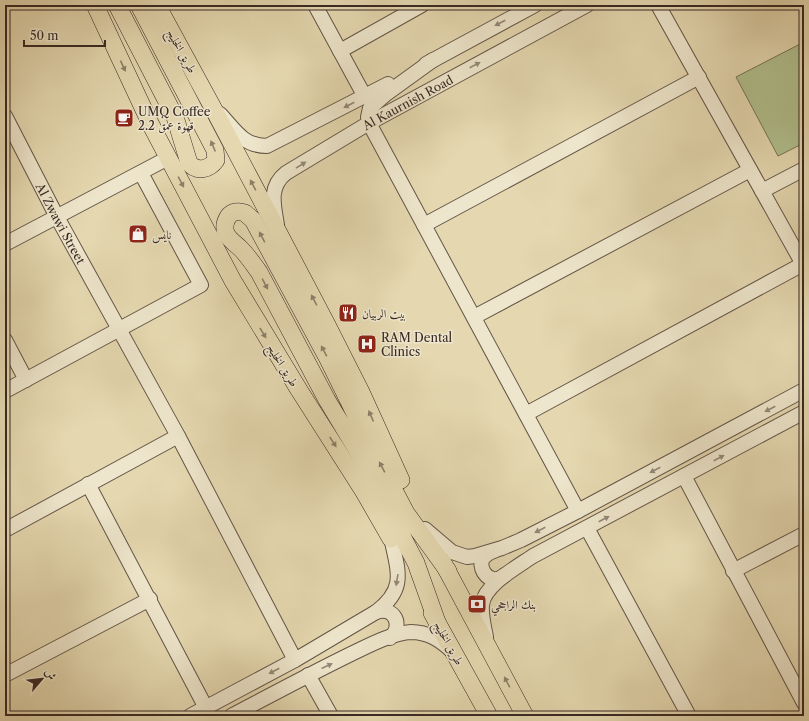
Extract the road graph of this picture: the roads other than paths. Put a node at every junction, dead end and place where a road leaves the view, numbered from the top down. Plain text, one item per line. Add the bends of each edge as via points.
1 (95, 5) edge
2 (117, 5) edge
3 (139, 5) edge
4 (157, 5) edge
5 (315, 5) edge
6 (422, 5) edge
7 (535, 5) edge
8 (587, 5) edge
9 (658, 5) edge
10 (340, 51) junction
11 (433, 60) junction
12 (699, 77) junction
13 (365, 97) junction
14 (212, 106) junction
15 (5, 116) edge
16 (369, 122) junction
17 (168, 158) junction
18 (804, 169) edge
19 (750, 170) junction
20 (141, 173) junction
21 (762, 191) junction
22 (57, 217) junction
23 (424, 225) junction
24 (278, 232) junction
25 (5, 244) edge
26 (804, 265) edge
27 (474, 317) junction
28 (120, 329) junction
29 (5, 340) edge
30 (26, 380) junction
31 (804, 390) edge
32 (5, 391) edge
33 (804, 412) edge
34 (526, 414) junction
35 (178, 436) junction
36 (684, 476) junction
37 (88, 484) junction
38 (578, 511) junction
39 (587, 528) junction
40 (426, 529) junction
41 (5, 530) edge
42 (804, 534) edge
43 (392, 542) junction
44 (496, 550) junction
45 (448, 571) junction
46 (733, 571) junction
47 (509, 572) junction
48 (150, 599) junction
49 (376, 612) junction
50 (438, 622) junction
51 (390, 638) junction
52 (487, 645) junction
53 (455, 654) junction
54 (295, 660) junction
55 (5, 675) edge
56 (308, 675) junction
57 (804, 703) edge
58 (206, 708) junction
59 (190, 716) edge
60 (231, 716) edge
61 (331, 716) edge
62 (489, 716) edge
63 (525, 716) edge
64 (689, 716) edge

1 -> 17 main road, طريق الخليج
2 -> 3 main road via 175,117 189,163 196,168 211,166 216,160 215,150
4 - 14 main road, طريق الخليج
5 - 10 street
6 - 10 street
7 -> 11 street, Al Kaurnish Road
16 -> 8 street, Al Kaurnish Road
9 - 12 street
10 - 13 street
11 - 13 street, Al Kaurnish Road
11 - 16 street via 370,108
12 - 19 street
12 - 23 street
13 -> 14 street, Al Kaurnish Road via 267,146 244,140
24 -> 14 main road, طريق الخليج
15 - 22 street, Al Zwawi Street
16 - 23 street
24 -> 16 street, Al Kaurnish Road via 273,197 279,178
17 - 20 street
17 -> 43 main road, طريق الخليج via 255,319 361,486
18 - 21 street
19 - 21 street
19 - 27 street
20 - 22 street
20 - 28 street via 201,285
21 - 26 street
22 - 25 street
22 - 28 street, Al Zwawi Street
23 - 27 street
40 -> 24 main road, طريق الخليج via 343,355
26 - 34 street
27 - 34 street
28 - 30 street
28 - 35 street, Al Zwawi Street
29 - 30 street
30 - 32 street
31 -> 38 street
36 -> 33 street
34 - 38 street
35 - 37 street
35 - 54 street, Al Zwawi Street
39 -> 36 street
36 - 46 street
37 - 41 street
37 - 48 street
38 -> 44 street
39 - 47 street via 533,556
39 - 64 street
40 - 44 street via 444,546 459,555 475,556
40 - 45 main road, طريق الخليج
42 - 46 street
43 -> 49 street via 398,573 395,590 386,604
43 - 50 main road, طريق الخليج
44 - 47 street via 484,558 484,571 488,577 496,579
45 -> 50 main road via 406,513 328,359 253,220 245,212 230,214 226,222 226,232 258,272 327,400 360,455 416,563
45 - 52 main road, طريق الخليج
46 - 57 street
47 - 52 street via 490,588 482,604
48 - 55 street
48 - 58 street
49 - 51 street via 388,611 395,618 396,631
49 - 54 street
50 - 53 main road, طريق الخليج
51 - 53 street via 410,632 424,634 442,642
56 -> 51 street
63 -> 52 main road, طريق الخليج
53 - 62 main road, طريق الخليج
54 -> 58 street
56 - 60 street
56 - 61 street
58 - 59 street

